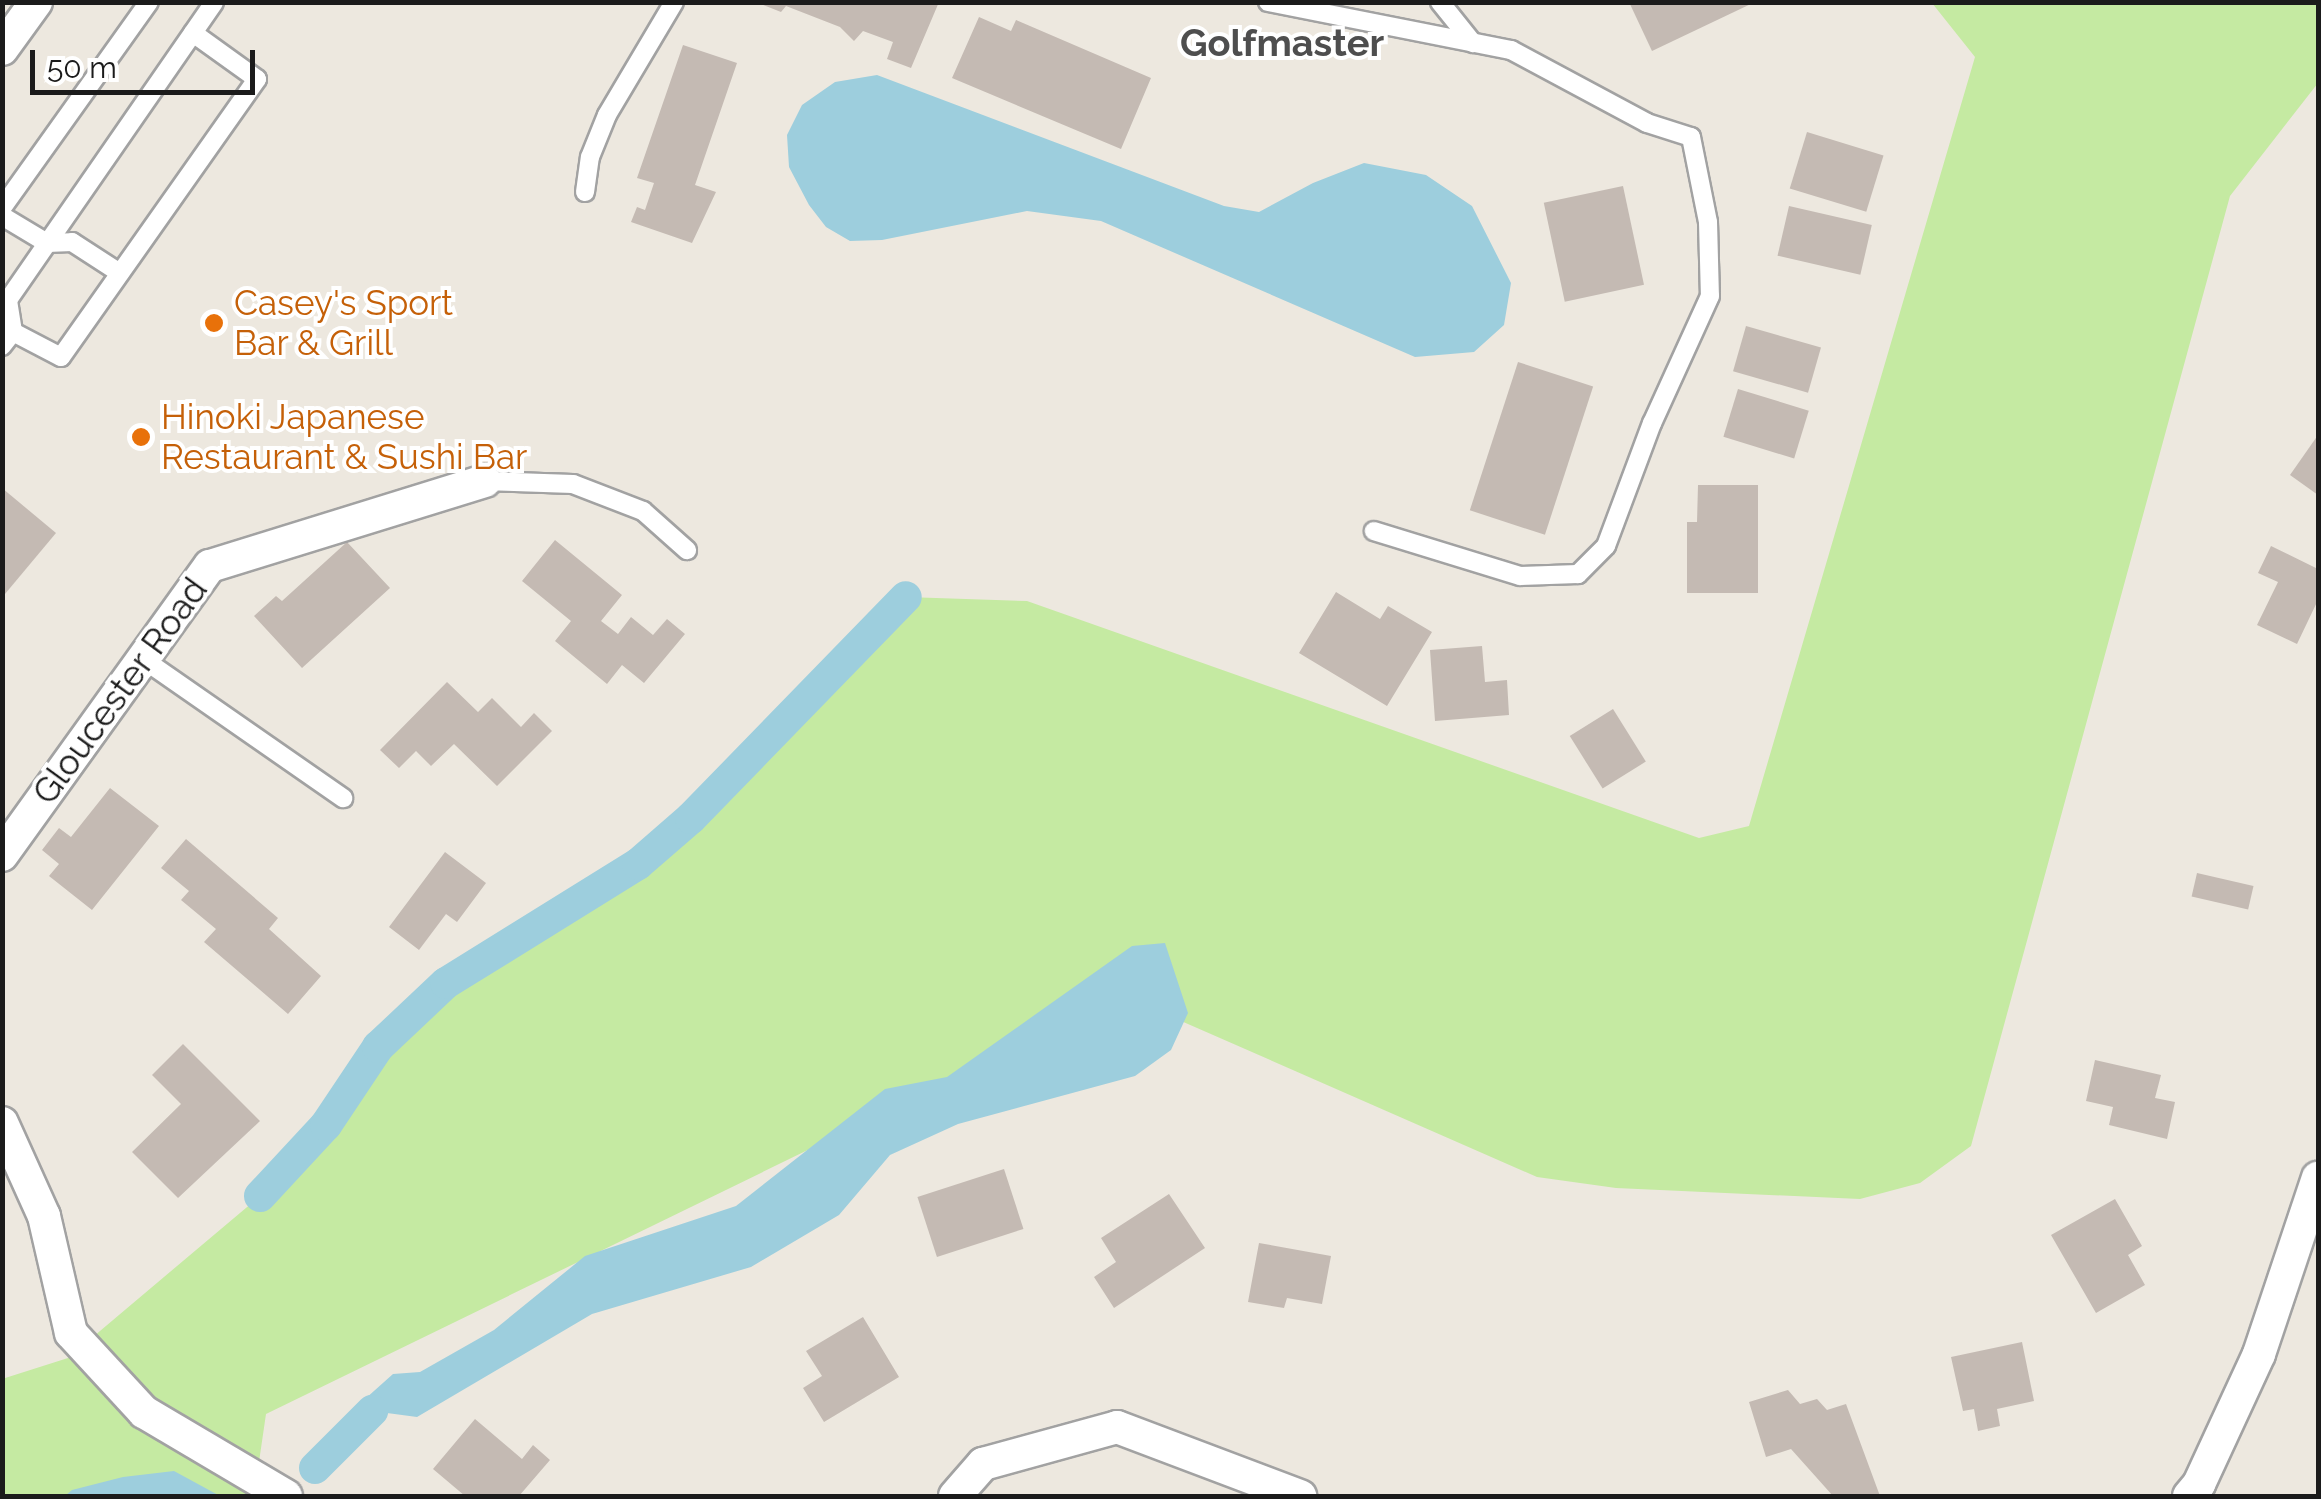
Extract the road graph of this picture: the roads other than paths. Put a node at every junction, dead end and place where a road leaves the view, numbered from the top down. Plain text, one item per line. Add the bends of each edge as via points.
1 (36, 2) edge
2 (149, 2) edge
3 (214, 2) edge
4 (674, 2) edge
5 (1268, 2) edge
6 (1440, 2) edge
7 (193, 33) junction
8 (1473, 43) junction
9 (2, 48) edge
10 (585, 192) dead end
11 (2, 208) edge
12 (2, 216) edge
13 (47, 243) junction
14 (120, 272) junction
15 (8, 339) edge
16 (485, 480) joint
17 (1374, 531) dead end
18 (686, 550) dead end
19 (144, 659) junction
20 (344, 798) dead end
21 (2, 855) edge
22 (2, 1123) edge
23 (2318, 1178) edge
24 (286, 1496) edge
25 (956, 1496) edge
26 (1300, 1496) edge
27 (2189, 1496) edge

1 - 9 street
2 - 11 lane
3 - 7 lane
4 - 10 lane via 607,115
5 - 8 lane
6 - 8 lane
7 - 13 lane
7 - 14 lane via 257,79
8 - 17 lane via 1510,50 1646,123 1691,137 1708,222 1710,296 1606,546 1578,574 1520,576
12 - 13 lane
13 - 14 lane via 72,242
13 - 15 lane via 8,300
14 - 15 lane via 60,357
16 - 18 lane via 573,484 643,511
16 - 19 street, Gloucester Road via 210,566
19 - 20 lane
19 - 21 street, Gloucester Road
22 - 24 street via 44,1216 70,1332 144,1412
23 - 27 street via 2259,1354
25 - 26 street via 983,1464 1117,1427

